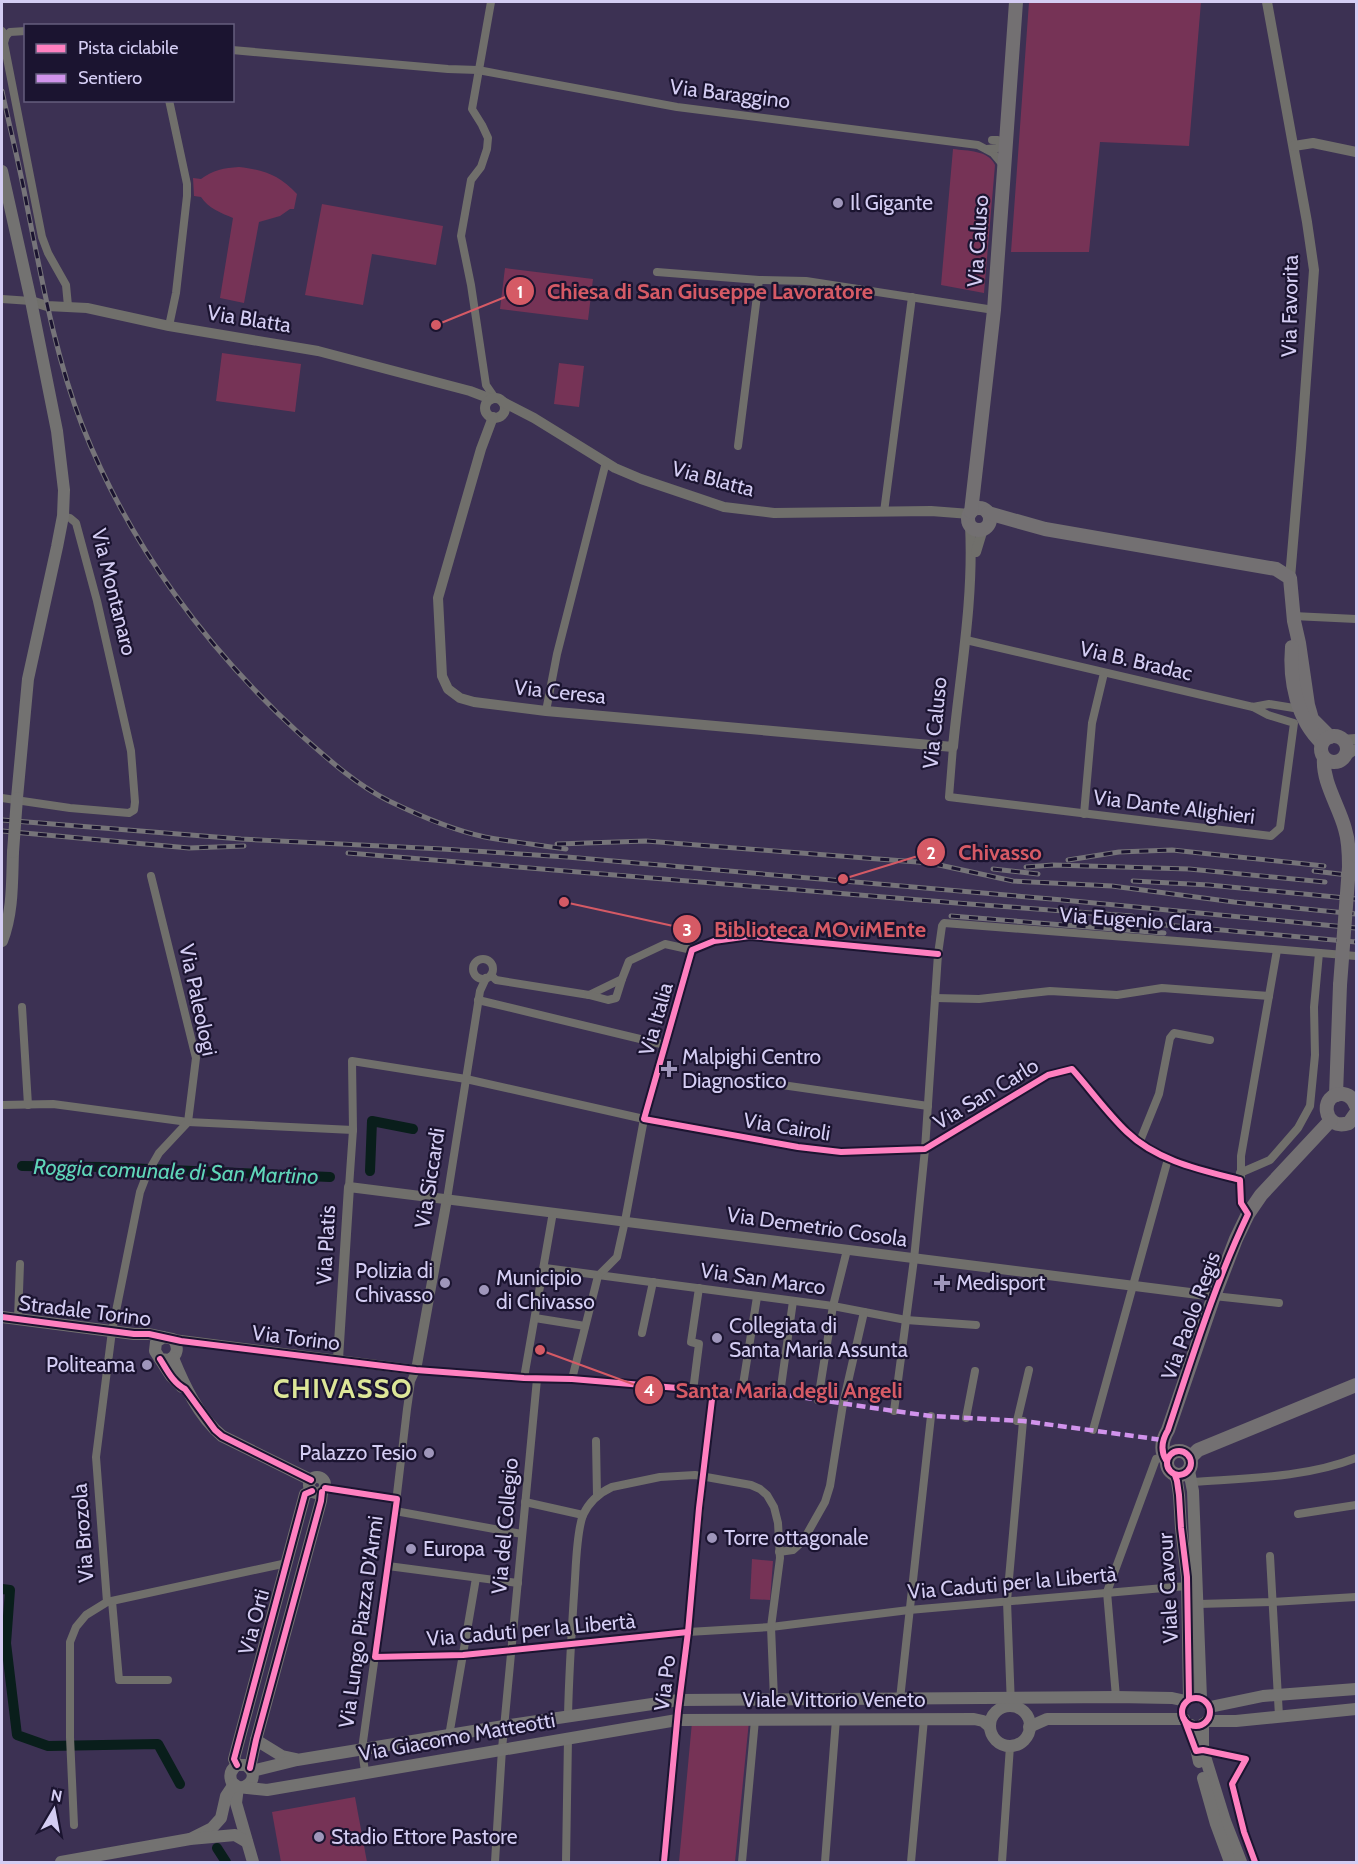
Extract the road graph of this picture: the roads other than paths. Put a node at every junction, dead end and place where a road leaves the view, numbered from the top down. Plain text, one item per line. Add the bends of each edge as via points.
1 (491, 2) edge
2 (1016, 2) edge
3 (1267, 2) edge
4 (24, 31) edge
5 (4, 34) edge
6 (234, 50) edge
7 (478, 70) junction
8 (169, 102) edge
9 (1007, 128) junction
10 (992, 140) junction
11 (1006, 144) junction
12 (983, 147) junction
13 (1294, 147) junction
14 (1356, 152) edge
15 (1005, 167) junction
16 (2, 171) edge
17 (4, 187) edge
18 (657, 272) dead end
19 (759, 280) junction
20 (912, 297) junction
21 (2, 299) edge
22 (31, 301) junction
23 (68, 306) junction
24 (994, 310) junction
25 (169, 326) junction
26 (462, 390) junction
27 (496, 400) junction
28 (489, 414) junction
29 (738, 446) dead end
30 (606, 462) junction
31 (884, 512) junction
32 (63, 516) junction
33 (979, 519) junction
34 (1290, 578) junction
35 (1293, 618) junction
36 (1356, 619) edge
37 (966, 640) junction
38 (1104, 672) junction
39 (1253, 707) junction
40 (1300, 709) junction
41 (546, 711) junction
42 (1338, 740) edge
43 (953, 747) junction
44 (1356, 749) edge
45 (1334, 759) junction
46 (949, 797) joint
47 (2, 798) edge
48 (1084, 814) junction
49 (151, 876) dead end
50 (2, 941) edge
51 (693, 950) junction
52 (1277, 950) junction
53 (1319, 953) junction
54 (938, 954) junction
55 (1356, 956) edge
56 (622, 979) junction
57 (479, 996) junction
58 (589, 996) junction
59 (1269, 996) junction
60 (935, 998) junction
61 (22, 1007) dead end
62 (1210, 1040) dead end
63 (665, 1045) junction
64 (352, 1061) joint
65 (466, 1079) junction
66 (782, 1085) dead end
67 (1336, 1095) junction
68 (2, 1105) edge
69 (28, 1105) junction
70 (928, 1106) junction
71 (1356, 1106) edge
72 (1356, 1113) edge
73 (644, 1119) junction
74 (1331, 1120) junction
75 (188, 1122) junction
76 (353, 1130) junction
77 (1140, 1141) junction
78 (925, 1149) junction
79 (1168, 1159) junction
80 (1240, 1176) junction
81 (349, 1187) junction
82 (447, 1200) junction
83 (553, 1212) junction
84 (1248, 1214) junction
85 (626, 1221) junction
86 (847, 1250) junction
87 (914, 1259) junction
88 (20, 1264) dead end
89 (545, 1268) junction
90 (598, 1276) junction
91 (653, 1282) junction
92 (1134, 1286) junction
93 (699, 1288) junction
94 (1214, 1296) junction
95 (757, 1297) junction
96 (794, 1301) junction
97 (1280, 1303) dead end
98 (833, 1306) junction
99 (864, 1312) junction
100 (2, 1317) edge
101 (535, 1317) junction
102 (18, 1319) junction
103 (906, 1320) junction
104 (976, 1325) dead end
105 (585, 1326) junction
106 (112, 1331) junction
107 (642, 1333) dead end
108 (134, 1334) junction
109 (168, 1338) junction
110 (162, 1356) junction
111 (339, 1359) junction
112 (416, 1370) junction
113 (1029, 1370) dead end
114 (975, 1371) dead end
115 (524, 1378) dead end
116 (537, 1379) dead end
117 (572, 1379) dead end
118 (1355, 1389) edge
119 (693, 1390) dead end
120 (742, 1390) dead end
121 (780, 1394) dead end
122 (818, 1400) dead end
123 (894, 1411) dead end
124 (931, 1416) dead end
125 (966, 1418) dead end
126 (1168, 1430) junction
127 (1093, 1431) dead end
128 (596, 1441) dead end
129 (1356, 1458) edge
130 (1161, 1460) junction
131 (1188, 1466) junction
132 (1174, 1475) junction
133 (703, 1476) junction
134 (317, 1488) junction
135 (597, 1496) junction
136 (396, 1499) junction
137 (525, 1502) junction
138 (1356, 1505) edge
139 (395, 1511) junction
140 (1298, 1514) dead end
141 (584, 1515) junction
142 (522, 1534) junction
143 (779, 1552) junction
144 (1270, 1556) dead end
145 (287, 1563) junction
146 (387, 1566) junction
147 (476, 1578) junction
148 (518, 1583) junction
149 (1187, 1586) junction
150 (1107, 1592) junction
151 (1356, 1597) edge
152 (109, 1601) junction
153 (1007, 1601) junction
154 (1272, 1602) junction
155 (1198, 1604) junction
156 (909, 1610) junction
157 (771, 1627) junction
158 (688, 1632) junction
159 (570, 1644) junction
160 (511, 1649) junction
161 (463, 1655) junction
162 (375, 1657) junction
163 (168, 1680) dead end
164 (1356, 1689) edge
165 (1277, 1695) junction
166 (1116, 1697) junction
167 (900, 1698) junction
168 (774, 1699) junction
169 (679, 1700) junction
170 (1196, 1702) junction
171 (1014, 1703) junction
172 (1356, 1709) edge
173 (568, 1716) junction
174 (1279, 1716) junction
175 (836, 1719) junction
176 (924, 1719) junction
177 (677, 1720) junction
178 (755, 1720) junction
179 (1196, 1722) junction
180 (504, 1726) junction
181 (990, 1727) junction
182 (1029, 1727) junction
183 (449, 1736) junction
184 (568, 1738) junction
185 (256, 1740) junction
186 (1010, 1746) junction
187 (362, 1749) junction
188 (502, 1749) junction
189 (297, 1760) junction
190 (237, 1765) junction
191 (251, 1769) junction
192 (365, 1772) junction
193 (237, 1785) junction
194 (240, 1819) junction
195 (74, 1825) dead end
196 (220, 1837) junction
197 (190, 1839) junction
198 (247, 1842) junction
199 (61, 1863) edge
200 (253, 1863) edge
201 (495, 1863) edge
202 (566, 1863) edge
203 (664, 1863) edge
204 (742, 1863) edge
205 (825, 1863) edge
206 (910, 1863) edge
207 (1002, 1863) edge
208 (1230, 1863) edge
209 (1241, 1863) edge

1 - 7 street
2 - 9 main road, Via Caluso
3 - 13 street, Via Favorita
4 - 5 street
5 - 23 street via 42,237 66,285
6 - 7 street, Via Baraggino
7 - 12 street, Via Baraggino via 677,107
7 - 27 street via 472,109 488,138 488,150 471,180 461,236 486,385
8 - 25 street via 187,196
9 - 10 street, Via Baraggino
9 - 11 main road, Via Caluso
10 - 11 street
10 - 12 street, Via Baraggino
11 - 12 street, Via Baraggino
11 - 15 main road, Via Caluso
12 - 15 street
13 - 14 street via 1312,143
13 - 34 street, Via Favorita via 1314,270
15 - 24 main road, Via Caluso
16 - 17 main road, Via Montanaro
17 - 22 main road, Via Montanaro
18 - 19 street
19 - 20 street via 806,281
19 - 29 street
20 - 24 street
20 - 31 street
21 - 22 street
22 - 23 street, Via Blatta
22 - 32 main road, Via Montanaro via 61,458
23 - 25 street, Via Blatta
24 - 33 main road, Via Caluso via 976,482 981,502
25 - 26 street, Via Blatta via 318,351
26 - 27 street, Via Blatta
26 - 28 street, Via Blatta
27 - 28 street via 486,405
27 - 28 street via 505,408 503,413 498,417
27 - 30 street, Via Blatta
28 - 41 street, Via Ceresa via 438,598 442,676 448,689 460,698
30 - 31 street, Via Blatta via 641,479 724,507 774,513
30 - 41 street
31 - 33 street, Via Blatta via 931,511
32 - 47 street, Via Montanaro via 76,524 97,601 131,751 134,810 129,813 70,808
32 - 50 main road, bridge via 28,679 10,900
33 - 34 main road via 1276,569
33 - 37 street, Via Caluso
34 - 35 main road
35 - 36 street
35 - 40 main road via 1291,651
35 - 42 main road via 1312,719
37 - 38 street, Via B. Bradac
37 - 43 street, Via Caluso
38 - 39 street, Via B. Bradac
38 - 48 street via 1092,723
39 - 40 street, Via B. Bradac via 1269,704
39 - 48 street, Via Dante Alighieri via 1294,723 1280,828 1271,836
40 - 42 main road via 1314,735
41 - 43 street, Via Ceresa
42 - 45 main road via 1346,750
42 - 45 main road via 1321,750
43 - 46 street, Via Caluso
44 - 45 street
45 - 67 main road, bridge via 1323,766 1346,829 1349,849
46 - 48 street, Via Dante Alighieri
49 - 75 street, Via Paleologi via 196,1059
51 - 54 street via 714,941 750,936
51 - 56 street via 665,944 629,961
51 - 63 street, Via Italia
52 - 53 street, Via Eugenio Clara
52 - 54 street, Via Eugenio Clara via 949,922 942,926
52 - 59 street
53 - 55 street, Via Eugenio Clara
53 - 80 street via 1310,1106 1298,1128 1270,1160
54 - 60 street
56 - 58 street
56 - 58 street via 616,999
57 - 58 street, Via Siccardi via 485,977
57 - 63 street
57 - 65 street, Via Siccardi
59 - 60 street via 1162,988 1117,995 1050,991 979,999
59 - 80 street
60 - 70 street
61 - 69 street
62 - 77 street via 1174,1033 1170,1038 1159,1094
63 - 73 street, Via Italia
64 - 65 street, Via Cairoli
64 - 76 street, Via Platis
65 - 73 street, Via Cairoli
65 - 82 street, Via Siccardi
66 - 70 street
67 - 71 main road via 1346,1094
67 - 74 main road via 1326,1106
68 - 69 street
69 - 75 street via 52,1104
70 - 78 street
72 - 74 main road via 1345,1124
73 - 78 street, Via Cairoli via 841,1152
73 - 85 street, Via Italia
74 - 84 main road, Via Paolo Regis
75 - 76 street
75 - 106 street via 159,1153 140,1192
76 - 81 street, Via Platis
77 - 78 street, Via San Carlo via 1127,1132 1072,1069 1048,1075
77 - 79 street, Via San Carlo
78 - 87 street
79 - 80 street, Via San Carlo
79 - 92 street
80 - 84 street via 1241,1203
81 - 82 street, Via Demetrio Cosola
81 - 111 street, Via Platis
82 - 83 street, Via Demetrio Cosola
82 - 112 street, Via Siccardi
83 - 85 street, Via Demetrio Cosola
83 - 89 street
84 - 94 main road, Via Paolo Regis
85 - 86 street, Via Demetrio Cosola
85 - 90 street, Via Italia via 617,1257
86 - 87 street, Via Demetrio Cosola
86 - 98 street
87 - 92 street, Via Demetrio Cosola
87 - 103 street
88 - 102 street
89 - 90 street, Via San Marco
89 - 101 street
90 - 91 street, Via San Marco
90 - 105 street
91 - 93 street, Via San Marco
91 - 107 street
92 - 94 street, Via Demetrio Cosola
92 - 127 street
93 - 95 street, Via San Marco
93 - 119 street via 691,1342 699,1344
94 - 97 street, Via Demetrio Cosola
94 - 126 main road, Via Paolo Regis
95 - 96 street, Via San Marco
95 - 120 street
96 - 98 street, Via San Marco
96 - 121 street
98 - 99 street, Via San Marco
98 - 122 street
99 - 103 street, Via San Marco
99 - 143 street via 825,1502 803,1540 793,1550
100 - 102 main road, Stradale Torino
101 - 105 street
101 - 115 street
102 - 106 main road, Stradale Torino
103 - 104 street, Via San Marco
103 - 123 street
105 - 117 street
106 - 108 main road, Stradale Torino
106 - 152 street, Via Brozola via 96,1456
108 - 109 main road, Stradale Torino
108 - 110 main road, Stradale Torino
109 - 110 main road via 156,1342
109 - 110 main road via 177,1348
109 - 111 street, Via Torino
110 - 134 main road via 171,1376 222,1436
111 - 112 street, Via Torino
112 - 136 street, Via Lungo Piazza D'Armi via 411,1381
113 - 153 street via 1020,1421
114 - 125 street
116 - 137 street, Via del Collegio
118 - 131 main road via 1204,1448 1193,1454
124 - 156 street
126 - 130 main road, Via Paolo Regis
126 - 131 main road
128 - 135 street
129 - 131 street via 1335,1466 1283,1475
130 - 131 main road via 1174,1452
130 - 132 main road
130 - 150 street
131 - 132 main road via 1182,1475
131 - 155 main road, Viale Cavour
132 - 149 main road, Viale Cavour via 1178,1481
133 - 135 street via 634,1482 612,1487
133 - 143 street via 751,1485 767,1494 778,1523
133 - 158 street, Via Po
134 - 136 street
134 - 145 main road, Via Orti via 305,1494
134 - 185 main road, Via Orti via 321,1501
135 - 141 street
136 - 139 street, Via Lungo Piazza D'Armi
137 - 141 street
137 - 142 street, Via del Collegio
138 - 140 street
139 - 142 street
139 - 146 street, Via Lungo Piazza D'Armi
141 - 159 street
142 - 148 street, Via del Collegio
143 - 157 street
144 - 154 street
145 - 152 street
145 - 190 main road, Via Orti via 234,1758
146 - 147 street
146 - 162 street, Via Lungo Piazza D'Armi
147 - 148 street
147 - 161 street
148 - 160 street, Via del Collegio
149 - 150 street, Via Caduti per la Libertà
149 - 170 main road, Viale Cavour
150 - 153 street, Via Caduti per la Libertà
150 - 166 street
151 - 154 street
152 - 163 street via 119,1680
152 - 195 street, Via Brozola via 86,1615 70,1642
153 - 156 street, Via Caduti per la Libertà
153 - 171 street
154 - 155 street
154 - 165 street
155 - 170 main road, Viale Cavour
156 - 157 street, Via Caduti per la Libertà
156 - 167 street
157 - 158 street, Via Caduti per la Libertà
157 - 168 street
158 - 159 street, Via Caduti per la Libertà
158 - 169 street, Via Po
159 - 160 street, Via Caduti per la Libertà
159 - 173 street
160 - 161 street, Via Caduti per la Libertà
160 - 180 street, Via del Collegio
161 - 162 street, Via Caduti per la Libertà
161 - 183 street
162 - 187 street, Via Lungo Piazza D'Armi
164 - 165 main road
165 - 170 main road
165 - 174 street
166 - 170 main road
166 - 171 main road
167 - 168 main road, Viale Vittorio Veneto
167 - 171 main road, Viale Vittorio Veneto via 990,1698
168 - 169 main road, Viale Vittorio Veneto
169 - 173 main road, Via Giacomo Matteotti
169 - 177 street, Via Po
170 - 179 main road via 1209,1717
170 - 179 main road via 1182,1710
171 - 181 main road via 995,1713
171 - 182 main road via 1028,1717
172 - 174 main road
173 - 180 main road, Via Giacomo Matteotti
174 - 179 main road
175 - 176 main road, Viale Vittorio Veneto
175 - 178 main road, Viale Vittorio Veneto
175 - 205 street
176 - 181 main road, Viale Vittorio Veneto via 974,1719
176 - 206 street
177 - 178 main road, Viale Vittorio Veneto
177 - 184 main road, Via Giacomo Matteotti
177 - 203 street, Via Po
178 - 204 street
179 - 182 main road via 1047,1719
179 - 208 main road via 1196,1751
179 - 209 main road
180 - 183 main road, Via Giacomo Matteotti
180 - 188 street, Via del Collegio
181 - 186 main road via 994,1738
182 - 186 main road via 1026,1738
183 - 187 main road, Via Giacomo Matteotti
184 - 188 main road, Via Giacomo Matteotti
184 - 202 street
185 - 189 main road
185 - 191 main road, Via Orti
186 - 207 street
187 - 189 main road, Via Giacomo Matteotti
187 - 192 street, Via Lungo Piazza D'Armi
188 - 192 main road, Via Giacomo Matteotti
188 - 201 street, Via del Collegio
189 - 191 main road, Via Giacomo Matteotti
190 - 191 main road
190 - 193 main road, Via Orti via 230,1774
191 - 193 main road, Via Orti via 252,1780
192 - 193 main road, Via Giacomo Matteotti via 267,1790
193 - 194 main road, Via Orti
193 - 197 main road via 226,1796 221,1818 212,1828
194 - 196 main road
194 - 198 main road, Via Orti
196 - 197 main road
196 - 198 main road via 235,1835
197 - 199 main road
198 - 200 main road, Via Orti

